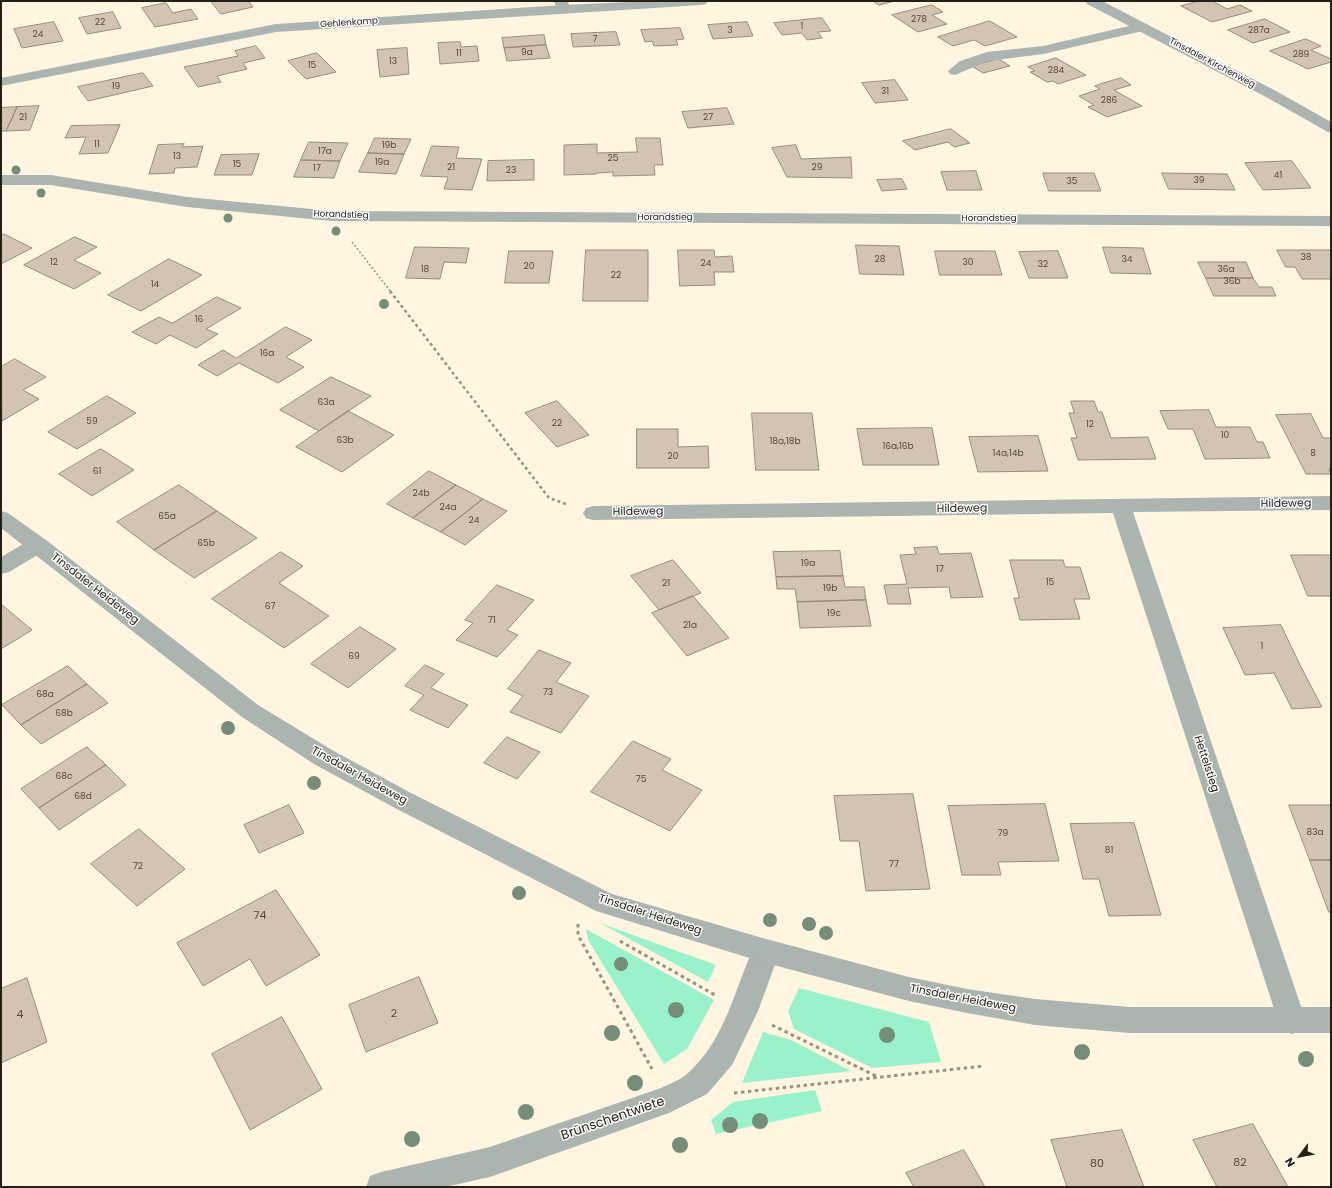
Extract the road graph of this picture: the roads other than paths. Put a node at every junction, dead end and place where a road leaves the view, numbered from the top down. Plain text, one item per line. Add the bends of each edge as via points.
1 (701, 1) edge
2 (1092, 1) edge
3 (562, 5) edge
4 (1142, 27) junction
5 (955, 71) dead end
6 (1, 82) edge
7 (1331, 128) edge
8 (1, 180) edge
9 (1331, 221) edge
10 (1331, 503) edge
11 (1120, 507) junction
12 (593, 513) road end
13 (1, 518) edge
14 (38, 545) junction
15 (1, 567) edge
16 (766, 951) junction
17 (1331, 1020) edge
18 (1292, 1021) junction
19 (381, 1187) edge

1 - 3 street, Gehlenkamp via 652,5
2 - 4 street, Tinsdaler Kirchenweg
3 - 6 street, Gehlenkamp via 276,28
4 - 5 street via 1043,50 983,57 965,63
4 - 7 street, Tinsdaler Kirchenweg
8 - 9 street, Horandstieg via 51,180 187,202 332,216
10 - 11 street, Hildeweg
11 - 12 street, Hildeweg
11 - 18 street, Hettelstieg
13 - 14 street, Tinsdaler Heideweg
14 - 15 street
14 - 16 street, Tinsdaler Heideweg via 250,710 323,757 402,800 605,902
16 - 18 street, Tinsdaler Heideweg via 909,989 1035,1012 1130,1020
16 - 19 street, Brünschentwiete via 744,1011 722,1056 697,1084 669,1099 490,1162
17 - 18 street, Tinsdaler Heideweg

